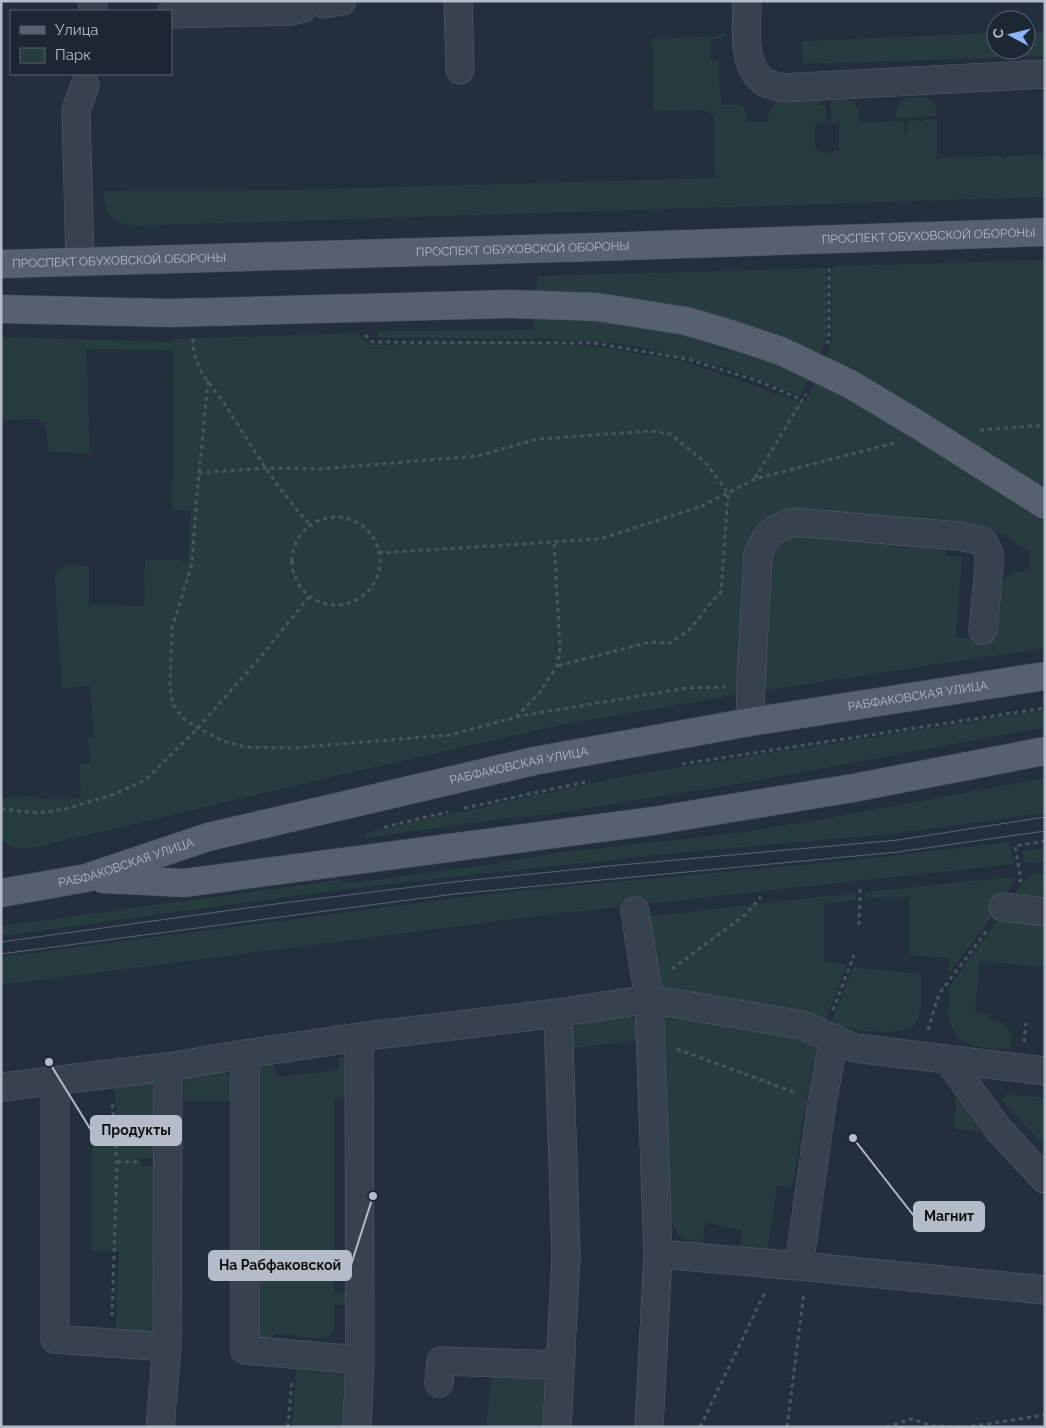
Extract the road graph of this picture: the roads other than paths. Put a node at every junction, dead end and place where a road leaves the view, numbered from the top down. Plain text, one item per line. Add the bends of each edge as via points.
1 (458, 1) edge
2 (747, 1) edge
3 (323, 4) edge
4 (172, 14) edge
5 (460, 70) dead end
6 (1045, 74) edge
7 (85, 85) dead end
8 (1045, 232) edge
9 (80, 262) junction
10 (1, 264) edge
11 (1, 309) edge
12 (1045, 505) edge
13 (983, 630) dead end
14 (1045, 676) edge
15 (750, 722) junction
16 (1045, 751) edge
17 (86, 878) junction
18 (1, 893) edge
19 (1003, 907) road end
20 (635, 910) dead end
21 (1045, 912) edge
22 (649, 999) junction
23 (558, 1013) junction
24 (828, 1036) junction
25 (359, 1037) junction
26 (245, 1054) junction
27 (948, 1060) junction
28 (168, 1067) junction
29 (1045, 1071) edge
30 (55, 1082) junction
31 (1, 1087) edge
32 (1045, 1179) edge
33 (658, 1254) junction
34 (803, 1266) junction
35 (1045, 1290) edge
36 (167, 1347) junction
37 (360, 1360) junction
38 (560, 1366) junction
39 (439, 1383) dead end
40 (160, 1427) edge
41 (357, 1427) edge
42 (557, 1427) edge
43 (649, 1427) edge

1 - 5 lane
2 - 6 lane via 748,52 753,71 764,83 782,88
3 - 4 lane via 290,11
7 - 9 lane via 76,110
8 - 9 main road, ПРОСПЕКТ ОБУХОВСКОЙ ОБОРОНЫ
9 - 10 main road, ПРОСПЕКТ ОБУХОВСКОЙ ОБОРОНЫ
11 - 12 main road, bridge via 170,313 512,304 597,307 686,321 780,351 850,384
13 - 15 lane via 989,560 983,541 959,536 793,522 780,527 765,538 758,555
14 - 15 main road, РАБФАКОВСКАЯ УЛИЦА
15 - 17 main road, РАБФАКОВСКАЯ УЛИЦА via 534,760 208,837
16 - 17 main road via 852,788 643,822 184,883
17 - 18 main road, РАБФАКОВСКАЯ УЛИЦА
19 - 21 lane
20 - 22 lane
22 - 23 lane
22 - 24 lane via 802,1025
22 - 33 lane
23 - 25 lane
23 - 38 lane via 566,1256
24 - 27 lane via 855,1048
24 - 34 lane
25 - 26 lane
25 - 37 lane
26 - 28 lane
26 - 37 lane via 245,1350
27 - 29 lane
27 - 32 lane via 999,1130
28 - 30 lane
28 - 36 lane
30 - 31 lane
30 - 36 lane via 55,1339
33 - 34 lane
33 - 43 lane
34 - 35 lane
36 - 40 lane
37 - 41 lane
38 - 39 lane via 440,1361
38 - 42 lane

